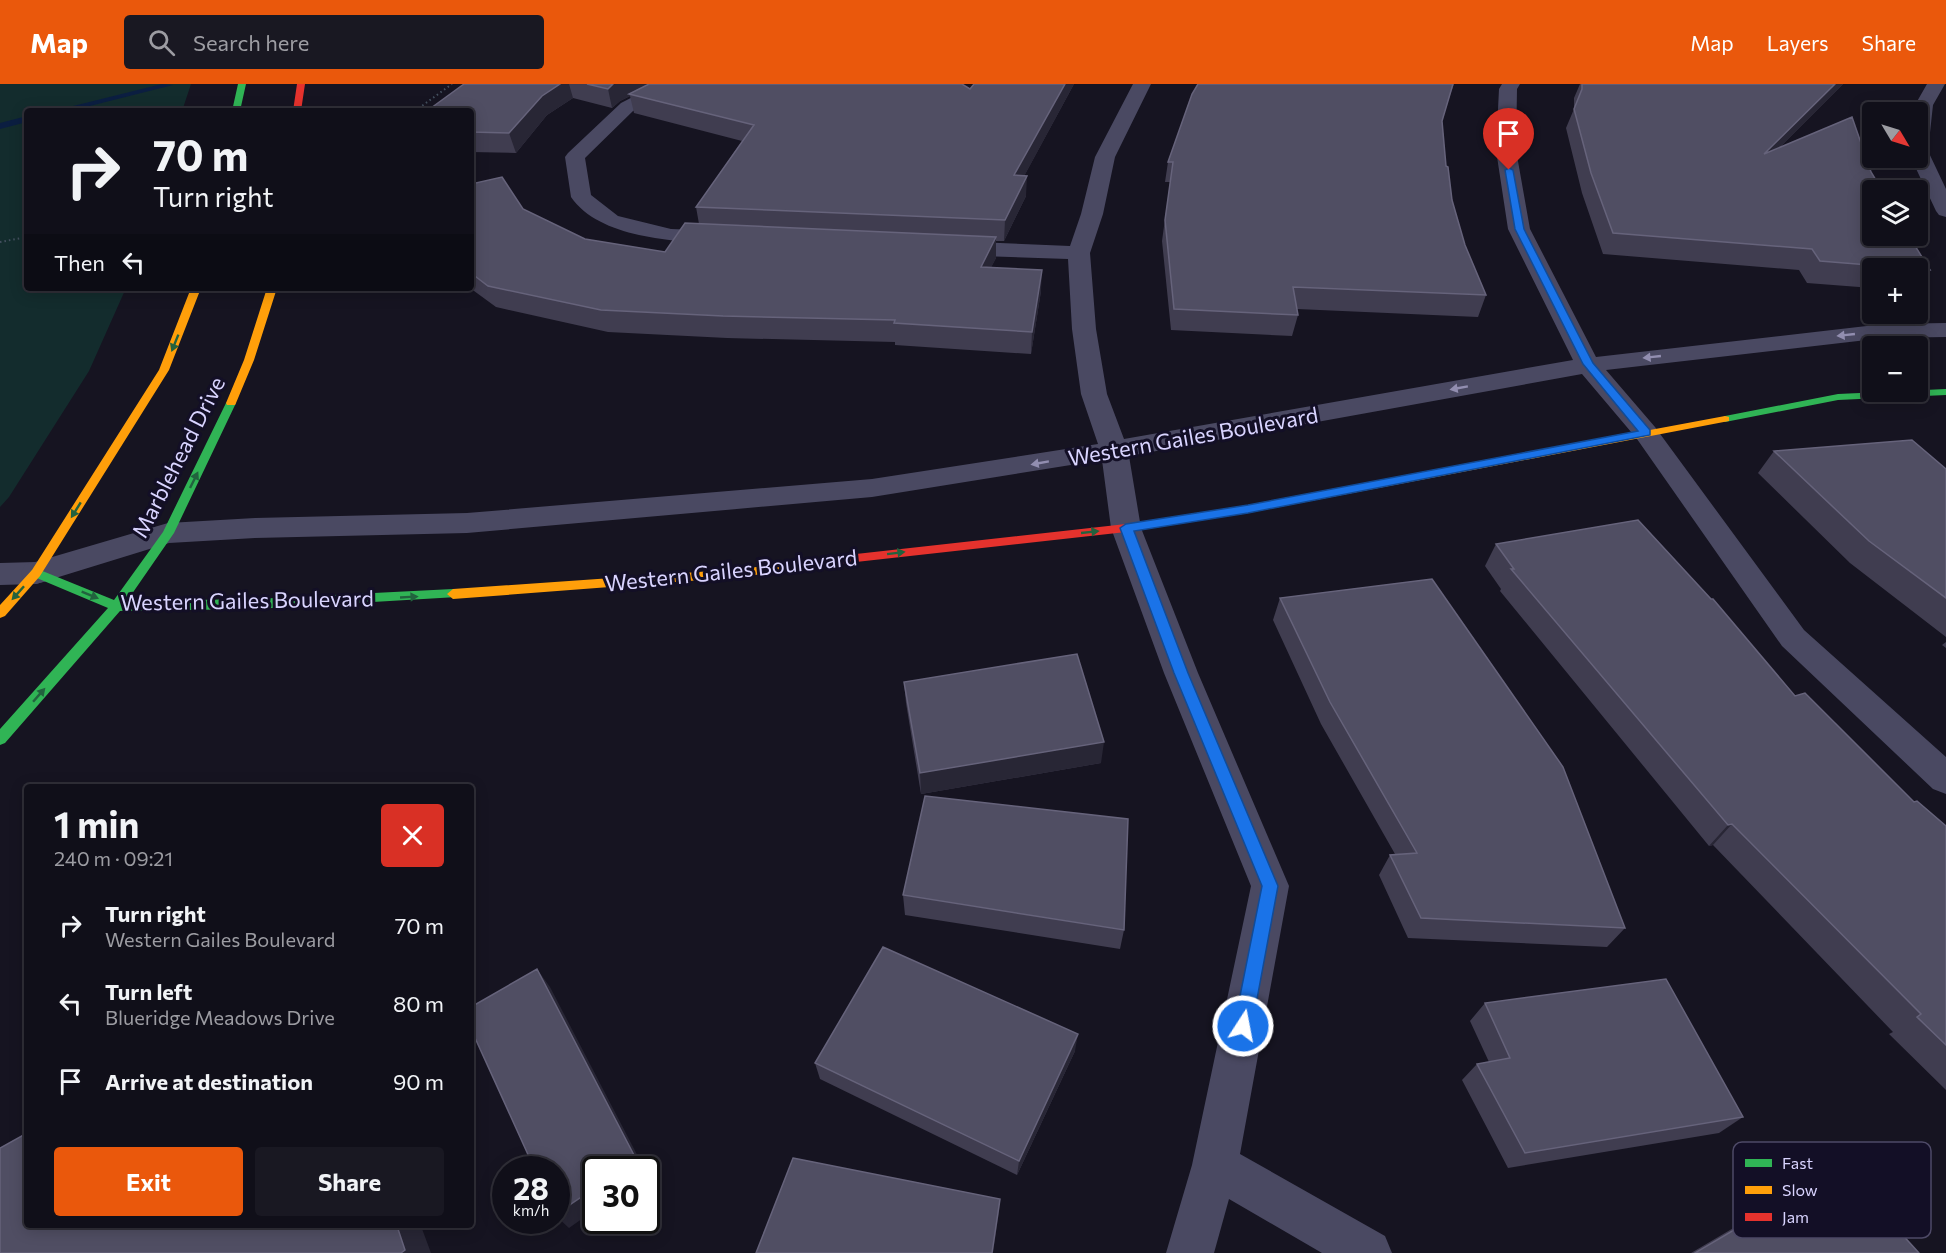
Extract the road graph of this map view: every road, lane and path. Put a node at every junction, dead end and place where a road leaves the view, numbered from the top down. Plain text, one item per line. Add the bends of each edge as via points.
1 (242, 84) edge
2 (301, 84) edge
3 (452, 84) edge
4 (671, 84) edge
5 (1142, 84) edge
6 (1511, 84) edge
7 (1936, 84) edge
8 (237, 108) edge
9 (297, 108) edge
10 (419, 108) edge
11 (1946, 211) edge
12 (24, 238) edge
13 (745, 239) edge
14 (0, 242) edge
15 (936, 247) edge
16 (1078, 254) junction
17 (195, 291) edge
18 (271, 291) edge
19 (1946, 330) edge
20 (1588, 364) junction
21 (1946, 392) edge
22 (1646, 433) junction
23 (1114, 450) junction
24 (1126, 528) junction
25 (168, 532) junction
26 (36, 573) junction
27 (0, 574) edge
28 (117, 606) junction
29 (0, 613) edge
30 (0, 739) edge
31 (1946, 779) edge
32 (1215, 1165) junction
33 (1190, 1253) edge
34 (1368, 1253) edge

1 - 8 street
2 - 9 street
3 - 10 path
4 - 13 street via 627,106 575,157 581,197 612,220 671,235
5 - 16 street via 1105,157
6 - 20 street via 1506,150 1519,229
7 - 11 street via 1924,105 1918,151
12 - 14 path
15 - 16 street
16 - 23 street via 1094,394
17 -> 26 street via 164,370
25 -> 18 street, Marblehead Drive via 249,360
19 -> 20 street, Western Gailes Boulevard via 1884,331
20 - 22 street
20 -> 23 street, Western Gailes Boulevard
21 - 22 street, Western Gailes Boulevard via 1838,397
22 - 24 street, Western Gailes Boulevard via 1260,507
22 - 31 street via 1793,638
23 - 24 street
23 -> 25 street, Western Gailes Boulevard via 872,488 467,523
28 -> 24 street, Western Gailes Boulevard via 421,596 729,574
24 - 32 street via 1181,673 1270,886
25 - 26 street, Western Gailes Boulevard
25 - 28 street, Marblehead Drive
26 - 27 street
26 -> 28 street, Western Gailes Boulevard
26 -> 29 street
30 -> 28 street, Marblehead Drive
32 - 33 street
32 - 34 street

